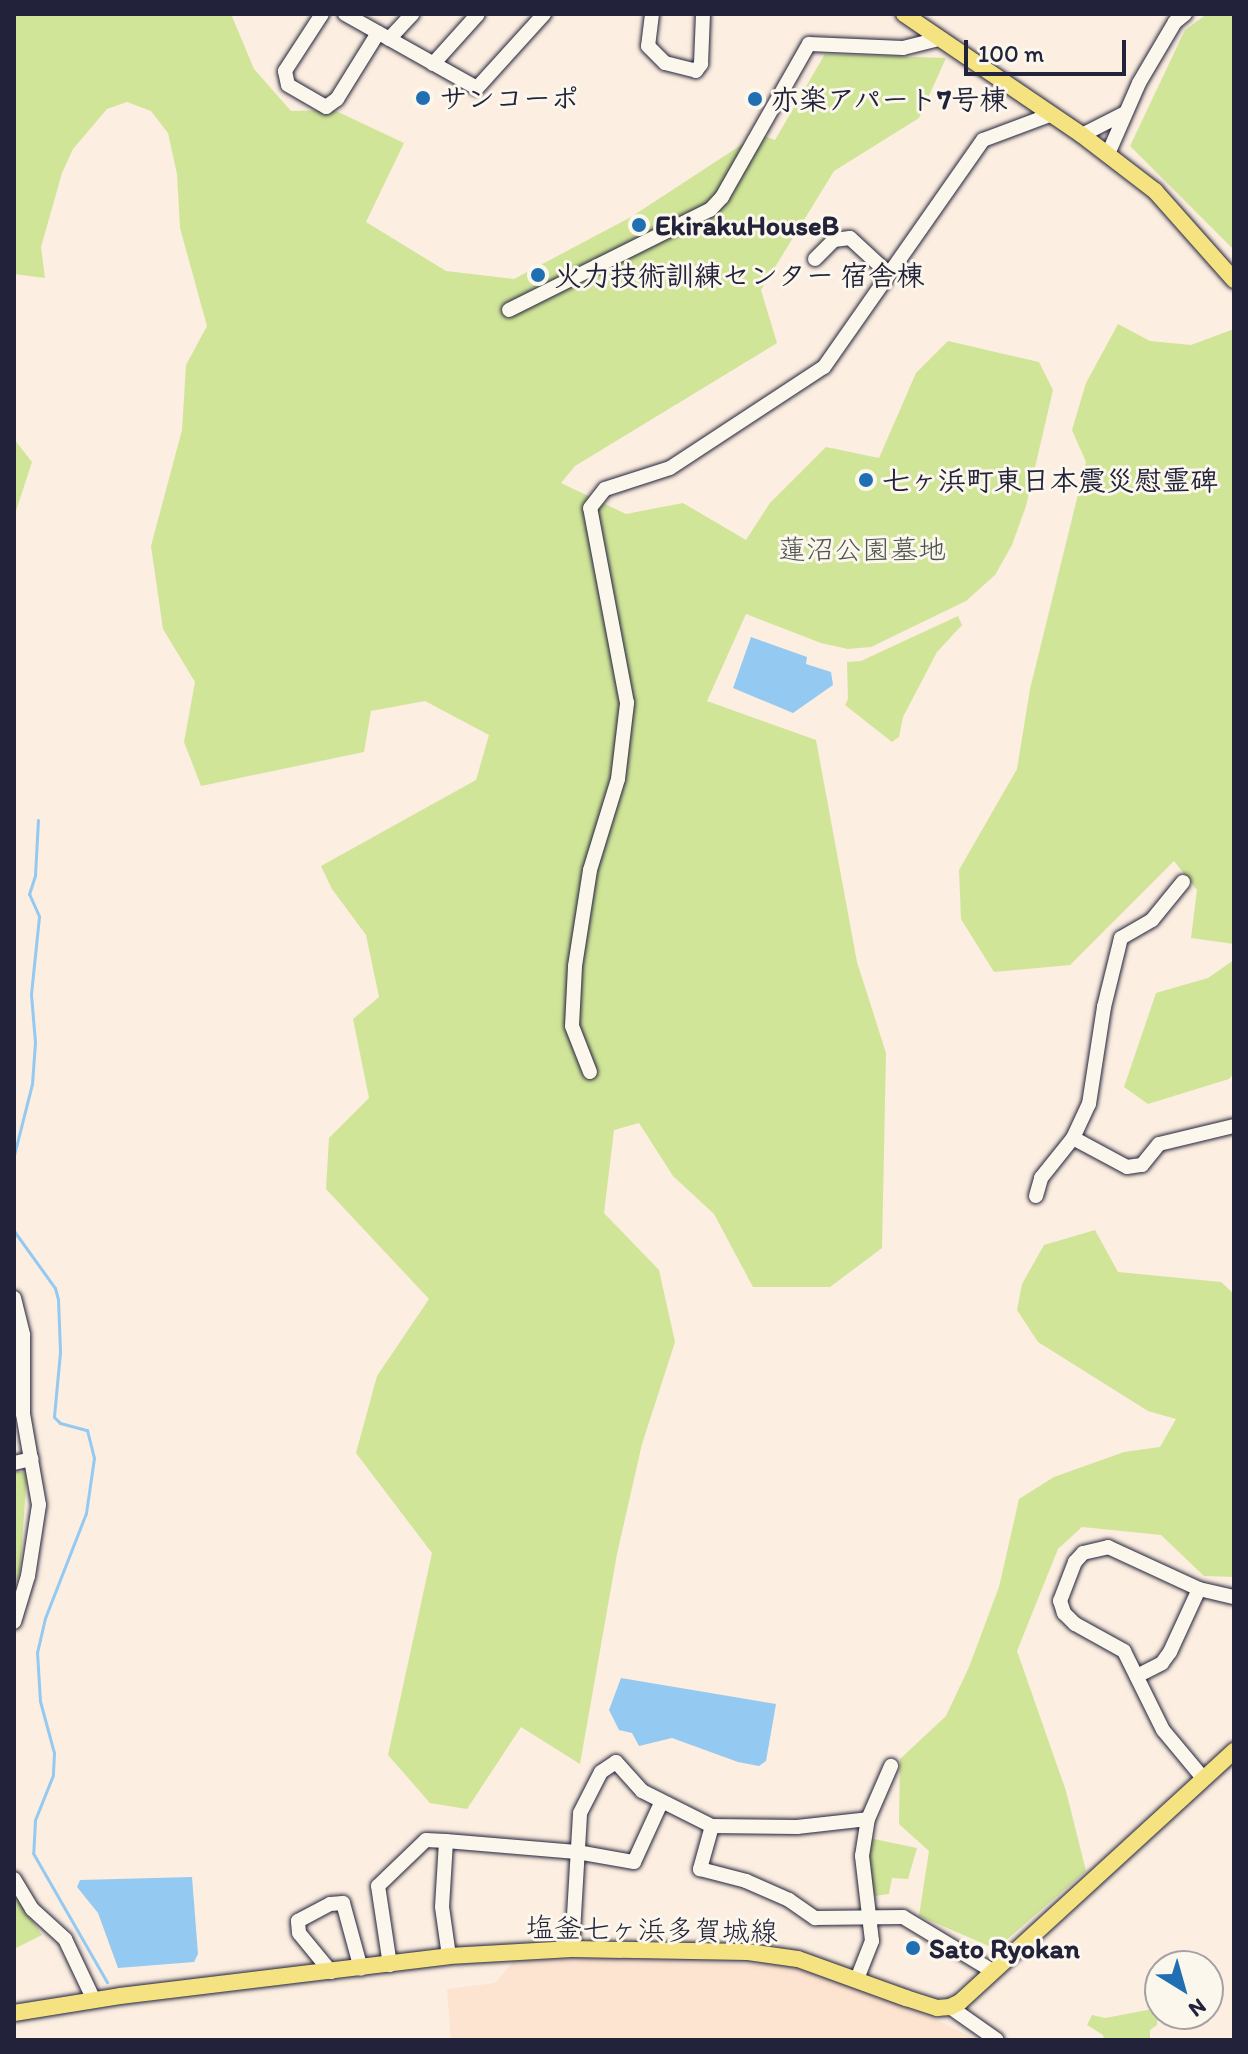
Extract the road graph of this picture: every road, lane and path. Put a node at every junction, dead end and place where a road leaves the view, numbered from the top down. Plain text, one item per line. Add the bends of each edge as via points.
1 (322, 14) edge
2 (345, 14) edge
3 (412, 14) edge
4 (478, 14) edge
5 (544, 14) edge
6 (652, 14) edge
7 (703, 14) edge
8 (904, 14) edge
9 (1185, 14) edge
10 (384, 36) junction
11 (939, 39) junction
12 (433, 64) junction
13 (1125, 113) junction
14 (1050, 115) junction
15 (1082, 135) junction
16 (1108, 154) junction
17 (815, 259) dead end
18 (889, 274) junction
19 (1234, 280) edge
20 (509, 310) dead end
21 (1183, 882) dead end
22 (590, 1072) dead end
23 (1234, 1126) edge
24 (1073, 1138) junction
25 (1036, 1196) dead end
26 (14, 1298) edge
27 (32, 1459) junction
28 (14, 1463) edge
29 (1199, 1589) junction
30 (1234, 1597) edge
31 (14, 1622) edge
32 (1137, 1676) junction
33 (1234, 1751) edge
34 (891, 1766) dead end
35 (1203, 1778) junction
36 (661, 1803) junction
37 (868, 1819) junction
38 (712, 1826) junction
39 (446, 1841) junction
40 (577, 1852) junction
41 (14, 1879) edge
42 (871, 1917) junction
43 (572, 1949) junction
44 (449, 1956) junction
45 (390, 1965) junction
46 (361, 1969) junction
47 (331, 1972) junction
48 (994, 1972) junction
49 (857, 1979) junction
50 (94, 2000) junction
51 (950, 2007) junction
52 (14, 2013) edge
53 (997, 2040) edge

1 - 10 street via 285,71 288,85 326,107
2 - 10 street
3 - 10 street
4 - 12 street
5 - 12 street via 477,88
6 - 7 street via 648,46 665,63 696,71 701,64
8 - 11 main road
9 - 13 street via 1175,22
10 - 12 street
11 - 14 main road
11 - 20 street via 903,48 809,44 710,210
13 - 15 street
13 - 16 street
14 - 15 main road
14 - 18 street via 983,140
15 - 16 main road
16 - 19 main road via 1155,191
17 - 18 street via 834,240 850,238
18 - 22 street via 824,367 670,468 605,489 590,508 627,703 618,779 590,870 575,966 572,1026
21 - 24 street via 1152,920 1121,938 1089,1104
23 - 24 street via 1159,1144 1142,1165 1127,1167
24 - 25 street via 1041,1178
26 - 27 street via 20,1315 21,1395
27 - 28 street
27 - 31 street via 38,1522
29 - 30 street
29 - 32 street via 1170,1652 1162,1663
29 - 32 street via 1108,1547 1083,1553 1075,1562 1060,1601 1064,1613 1124,1651
32 - 35 street via 1163,1730
33 - 35 main road
34 - 37 street
35 - 48 main road
36 - 38 street
36 - 40 street via 634,1862
36 - 40 street via 616,1762 601,1772 580,1813
37 - 38 street via 797,1827
37 - 42 street via 862,1856
38 - 42 street via 700,1869 756,1885 815,1918
39 - 40 street
39 - 44 street via 442,1907
39 - 45 street via 426,1840 378,1886
40 - 43 street
41 - 50 street via 32,1909 65,1939
42 - 48 street via 903,1917
42 - 49 street via 872,1941
43 - 44 main road, 塩釜七ヶ浜多賀城線
43 - 49 main road, 塩釜七ヶ浜多賀城線 via 748,1952 798,1959
44 - 45 main road, 塩釜七ヶ浜多賀城線
45 - 46 main road, 塩釜七ヶ浜多賀城線
46 - 47 main road, 塩釜七ヶ浜多賀城線
46 - 47 street via 343,1903 330,1904 298,1921 299,1933
47 - 50 main road, 塩釜七ヶ浜多賀城線
48 - 51 main road
49 - 51 main road, 塩釜七ヶ浜多賀城線 via 937,2008
50 - 52 main road, 塩釜七ヶ浜多賀城線
51 - 53 street

